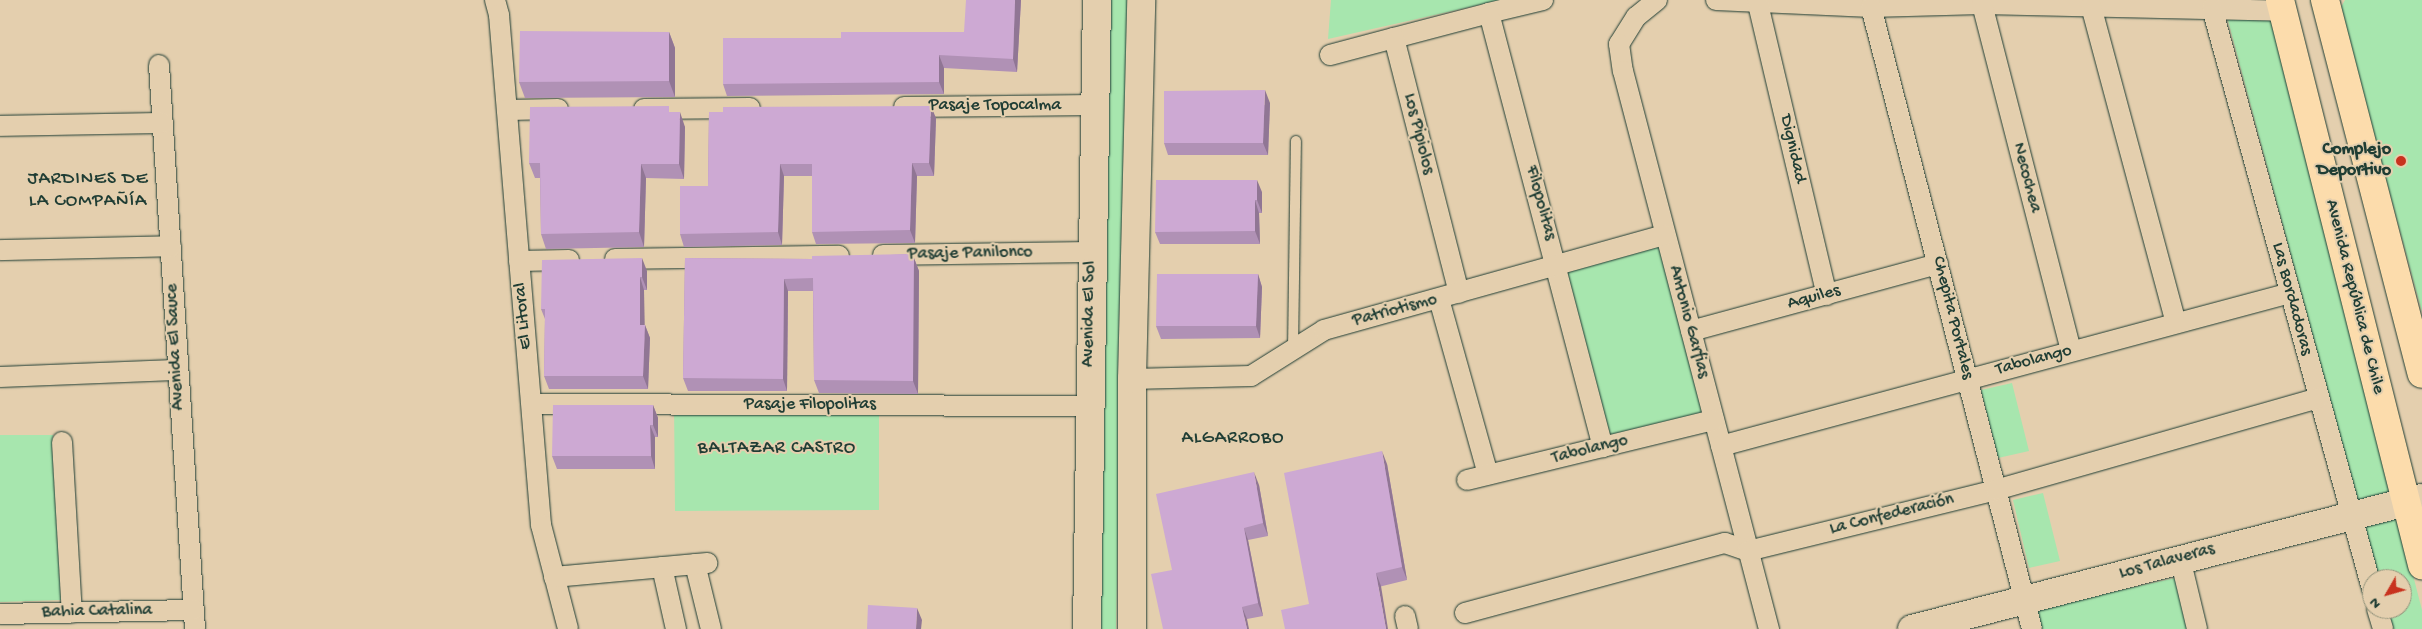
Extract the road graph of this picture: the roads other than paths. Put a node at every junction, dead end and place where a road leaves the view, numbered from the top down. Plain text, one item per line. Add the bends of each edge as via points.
1 (495, 0) edge
2 (1097, 0) edge
3 (1141, 0) edge
4 (1543, 0) edge
5 (1657, 0) edge
6 (1716, 0) edge
7 (2326, 0) edge
8 (1758, 4) junction
9 (1982, 4) junction
10 (2092, 6) junction
11 (2281, 6) edge
12 (1871, 7) junction
13 (2212, 8) junction
14 (1488, 13) junction
15 (1394, 38) junction
16 (1330, 55) dead end
17 (159, 65) dead end
18 (1093, 105) junction
19 (887, 107) edge
20 (767, 108) edge
21 (577, 109) edge
22 (627, 109) edge
23 (507, 110) junction
24 (163, 123) junction
25 (0, 126) edge
26 (1296, 141) dead end
27 (1664, 235) junction
28 (170, 246) junction
29 (0, 250) edge
30 (1091, 252) junction
31 (519, 261) junction
32 (1557, 264) junction
33 (1938, 264) junction
34 (1459, 293) junction
35 (2290, 293) junction
36 (1827, 295) junction
37 (1439, 298) junction
38 (2176, 323) junction
39 (1691, 331) junction
40 (1293, 350) junction
41 (2071, 351) junction
42 (177, 370) junction
43 (2422, 374) edge
44 (0, 377) edge
45 (1132, 379) junction
46 (1968, 380) junction
47 (2318, 398) junction
48 (532, 404) junction
49 (1088, 406) junction
50 (1714, 420) junction
51 (62, 442) dead end
52 (1721, 446) junction
53 (1603, 447) junction
54 (1488, 474) junction
55 (1467, 480) dead end
56 (1996, 490) junction
57 (2414, 501) edge
58 (2352, 516) junction
59 (1748, 551) junction
60 (2180, 558) junction
61 (2422, 565) edge
62 (662, 567) junction
63 (2367, 569) edge
64 (554, 577) junction
65 (2025, 600) junction
66 (72, 613) junction
67 (1465, 613) dead end
68 (0, 614) edge
69 (194, 620) edge
70 (568, 629) edge
71 (676, 629) edge
72 (711, 629) edge
73 (1087, 629) edge
74 (1132, 629) edge
75 (1769, 629) edge
76 (1912, 629) edge
77 (2032, 629) edge
78 (2197, 629) edge

1 - 23 street, El Litoral
2 - 18 main road, Avenida El Sol
3 - 45 main road
4 - 14 street
5 - 27 street, Antonio Garfias via 1636,17 1620,44 1623,71
6 - 8 street
7 - 43 main road
8 - 12 street
8 - 36 street, Dignidad
9 - 10 street
9 - 12 street
9 - 41 street, Necochea
10 - 13 street
10 - 38 street
11 - 13 street
11 - 57 main road, Avenida República de Chile
12 - 33 street, Chepita Portales
13 - 35 street, Las Bordadoras
14 - 15 street
14 - 32 street, Filopolitas
15 - 16 street
15 - 34 street, Los Pipiolos
17 - 24 street, Avenida El Sauce
18 - 19 street, Pasaje Topocalma
18 - 30 main road, Avenida El Sol
20 - 22 street
21 - 23 street
23 - 31 street, El Litoral
24 - 25 street
24 - 28 street, Avenida El Sauce
26 - 40 lane
27 - 32 street, Patriotismo
27 - 39 street, Antonio Garfias
28 - 29 street
28 - 42 street, Avenida El Sauce
30 - 31 street, Pasaje Panilonco
30 - 49 main road, Avenida El Sol
31 - 48 street, El Litoral
32 - 34 street, Patriotismo
32 - 53 street, Filopolitas
33 - 36 street, Aquiles
33 - 46 street, Chepita Portales
34 - 37 street, Patriotismo
35 - 38 street, Tabolango
35 - 47 street, Las Bordadoras
36 - 39 street, Aquiles
37 - 40 street, Patriotismo via 1324,330
37 - 54 street
38 - 41 street, Tabolango
39 - 50 street, Antonio Garfias
40 - 45 street, Patriotismo via 1251,376
41 - 46 street, Tabolango
42 - 44 street
42 - 69 street, Avenida El Sauce
45 - 74 main road
46 - 52 street, Tabolango
46 - 56 street, Chepita Portales
47 - 56 street, La Confederación
47 - 58 street, Las Bordadoras
48 - 49 street, Pasaje Filopolitas
48 - 64 street, El Litoral via 541,526
49 - 73 main road, Avenida El Sol
50 - 52 street, Antonio Garfias
50 - 53 street, Tabolango
51 - 66 street
52 - 59 street, Antonio Garfias
53 - 54 street, Tabolango
54 - 55 street, Tabolango
56 - 59 street, La Confederación
56 - 65 street, Chepita Portales
57 - 58 main road, Los Talaveras
57 - 61 main road, Avenida República de Chile
58 - 60 main road, Los Talaveras
58 - 63 street, Las Bordadoras
59 - 67 street via 1724,543
59 - 75 street, Antonio Garfias
60 - 65 main road, Los Talaveras
60 - 78 street
62 - 64 street
62 - 71 street
62 - 72 street via 701,564
64 - 70 street, El Litoral
65 - 76 main road, Los Talaveras
65 - 77 street, Chepita Portales
66 - 68 street, Bahia Catalina
66 - 69 street, Bahia Catalina

